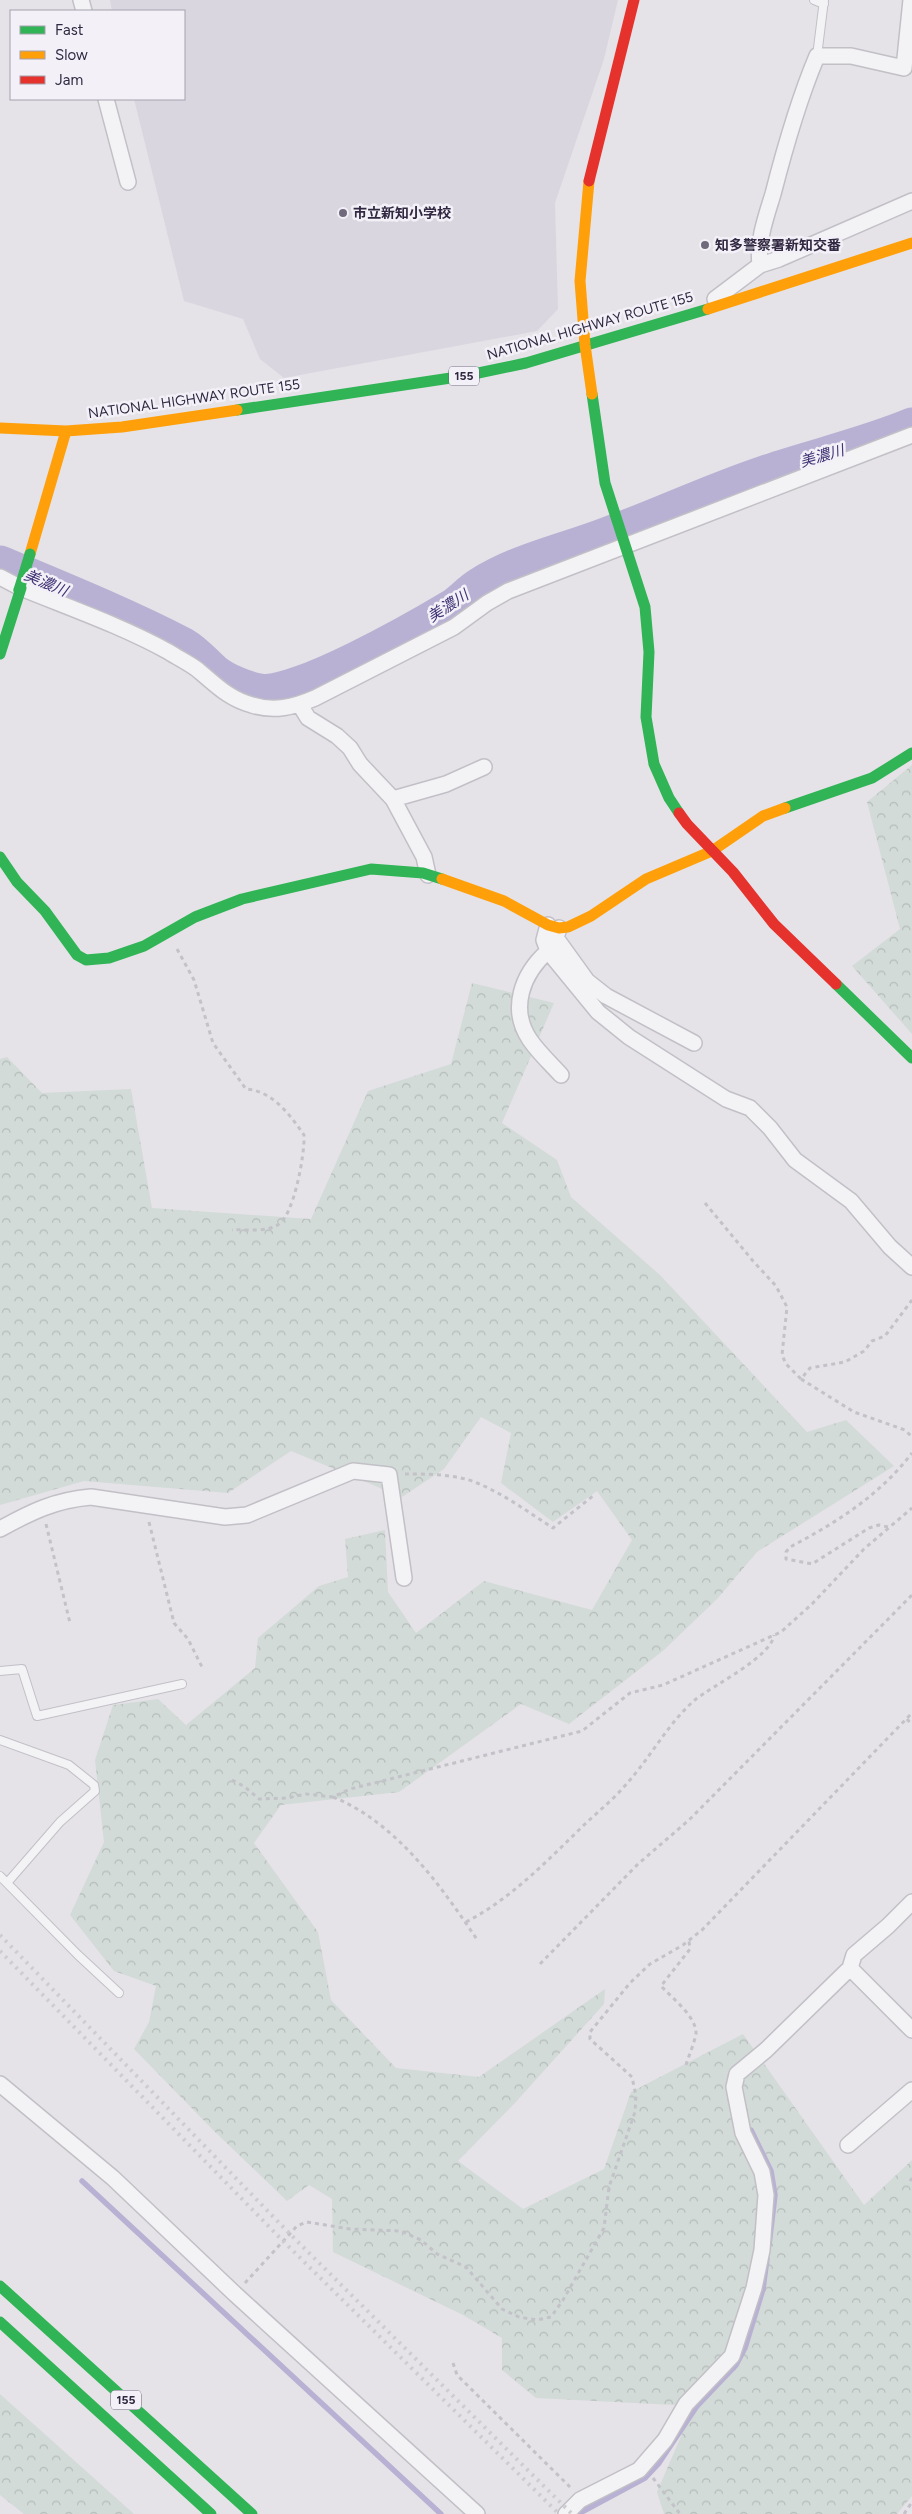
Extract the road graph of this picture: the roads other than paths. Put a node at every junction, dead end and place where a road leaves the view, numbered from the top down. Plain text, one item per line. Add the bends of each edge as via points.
1 (634, 0) edge
2 (814, 0) edge
3 (911, 0) edge
4 (824, 2) edge
5 (817, 56) junction
6 (908, 69) edge
7 (106, 100) edge
8 (128, 182) dead end
9 (912, 201) edge
10 (912, 243) edge
11 (760, 265) junction
12 (698, 312) junction
13 (585, 345) junction
14 (0, 428) edge
15 (66, 431) junction
16 (912, 436) edge
17 (626, 544) junction
18 (0, 577) edge
19 (20, 589) junction
20 (0, 654) edge
21 (300, 705) junction
22 (912, 752) edge
23 (484, 767) dead end
24 (393, 799) junction
25 (712, 851) junction
26 (0, 857) edge
27 (428, 875) junction
28 (553, 926) junction
29 (548, 951) junction
30 (694, 1043) dead end
31 (912, 1058) edge
32 (562, 1075) dead end
33 (912, 1267) edge
34 (0, 1529) edge
35 (404, 1578) dead end
36 (0, 1671) edge
37 (182, 1684) dead end
38 (0, 1740) edge
39 (0, 1876) edge
40 (7, 1883) junction
41 (912, 1902) edge
42 (850, 1968) junction
43 (119, 1993) dead end
44 (912, 2030) edge
45 (0, 2084) edge
46 (912, 2090) edge
47 (848, 2145) dead end
48 (0, 2286) edge
49 (0, 2322) edge
50 (211, 2514) edge
51 (252, 2514) edge
52 (477, 2514) edge
53 (566, 2514) edge

1 - 13 main road via 588,186 580,281
2 - 4 lane
3 - 6 street
4 - 5 lane
5 - 6 street via 851,56
5 - 11 street via 800,98 777,179 758,249
7 - 8 street
9 - 11 street
10 - 12 main road, NATIONAL HIGHWAY ROUTE 155 / 155
11 - 12 street
12 - 13 main road, NATIONAL HIGHWAY ROUTE 155 / 155
13 - 15 main road, NATIONAL HIGHWAY ROUTE 155 / 155 via 526,363 464,376 122,427
13 - 17 main road via 605,483
14 - 15 main road, NATIONAL HIGHWAY ROUTE 155 / 155
15 - 19 main road, bridge
16 - 17 street
17 - 21 street via 508,591 454,627
17 - 25 main road via 645,607 649,652 646,717 654,764 669,798
18 - 19 street
19 - 20 main road
19 - 21 street via 164,650 198,670 224,694 236,699 268,708
21 - 24 street via 308,718 350,748 360,764
22 - 25 main road via 872,778 763,816
23 - 24 street via 446,784
24 - 27 street via 424,857
25 - 28 main road via 646,878 591,916 568,927
25 - 31 main road via 774,924
26 - 27 main road via 17,882 46,911 77,955 86,960 109,958 144,946 195,917 242,899 371,869
27 - 28 main road via 504,901
28 - 29 street via 544,940
28 - 30 street via 556,938 587,981 630,1011
29 - 32 street via 531,968 523,984 520,1018 530,1040
29 - 33 street via 598,1012 629,1037 726,1100 750,1108 795,1160 851,1201 890,1247
34 - 35 street via 42,1507 72,1498 91,1497 225,1517 247,1515 353,1471 389,1475
36 - 37 lane via 22,1669 37,1716
38 - 40 lane via 69,1765 94,1786 95,1791 60,1822
39 - 40 lane
40 - 43 lane
41 - 42 street via 854,1955
42 - 44 street
42 - 53 street via 737,2074 734,2087 743,2133 762,2172 766,2195 762,2250 754,2288 732,2356 686,2404 664,2440 639,2470 580,2500
45 - 52 street via 113,2178
46 - 47 street
48 - 51 main road, 155
49 - 50 main road, 155

